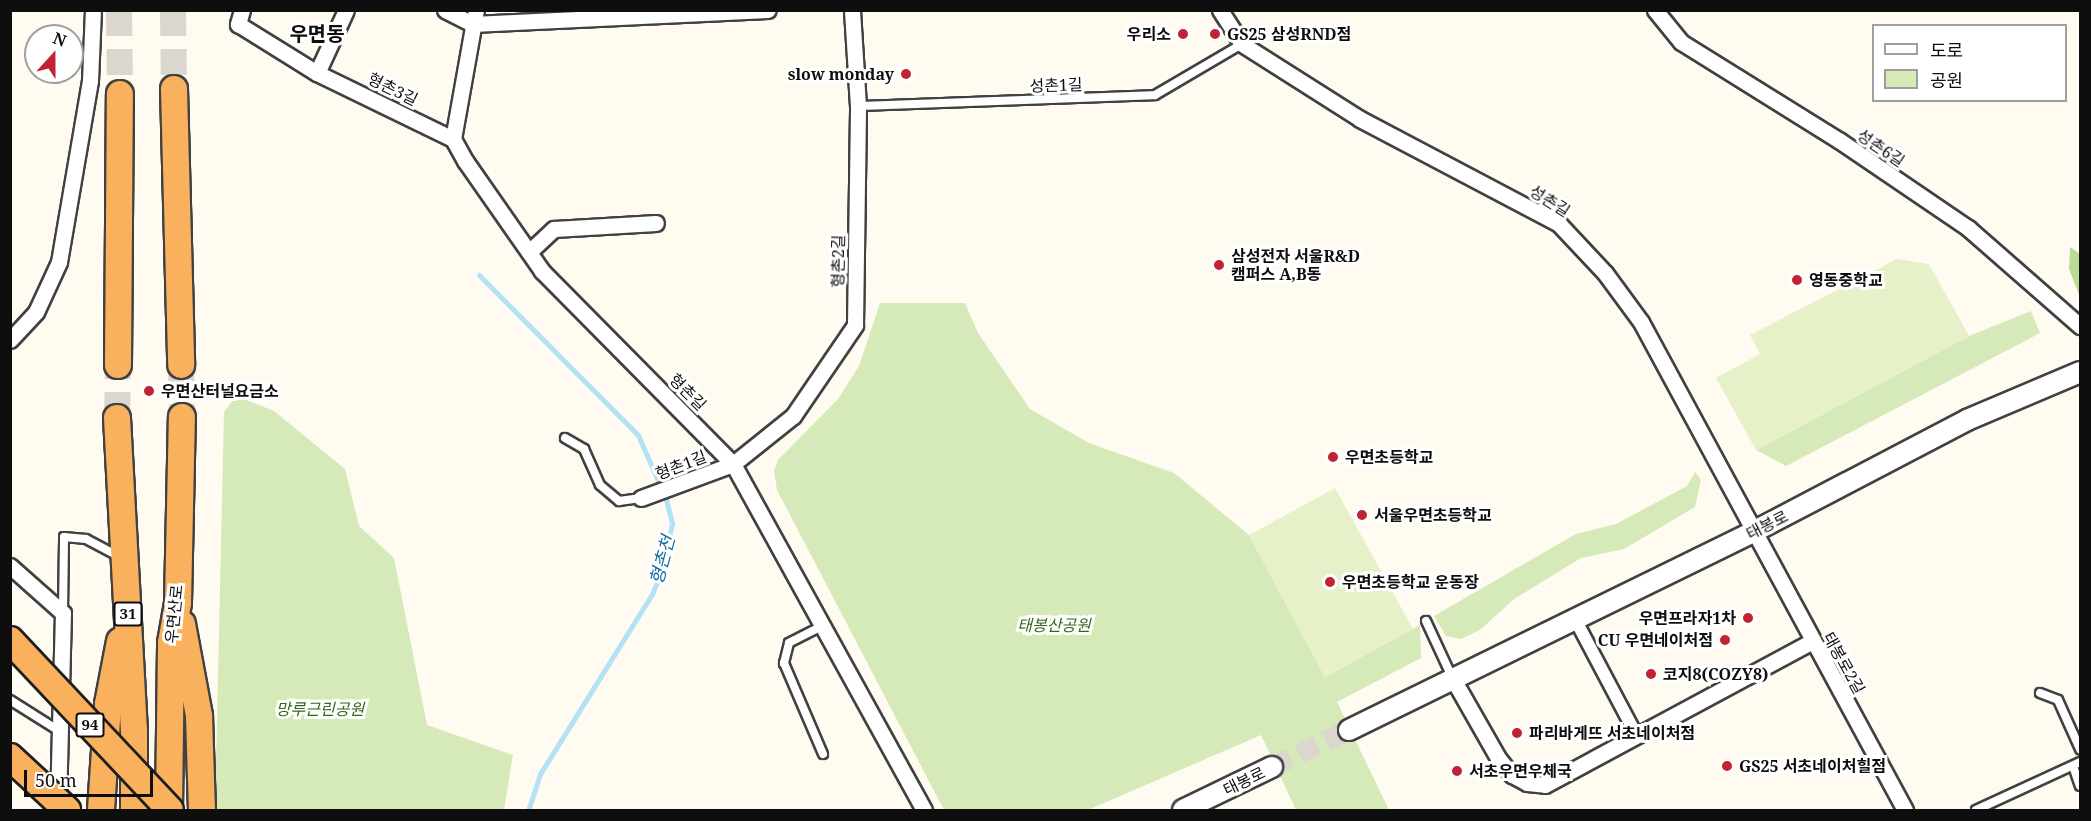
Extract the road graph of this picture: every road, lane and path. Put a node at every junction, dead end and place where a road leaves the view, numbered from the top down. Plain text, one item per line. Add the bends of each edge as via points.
1 (93, 10) edge
2 (228, 10) edge
3 (346, 10) edge
4 (445, 10) edge
5 (768, 10) edge
6 (852, 10) edge
7 (1220, 10) edge
8 (1655, 10) edge
9 (240, 17) edge
10 (474, 17) edge
11 (1242, 44) junction
12 (317, 73) junction
13 (174, 89) tunnel mouth
14 (120, 94) tunnel mouth
15 (858, 106) junction
16 (453, 139) junction
17 (656, 223) dead end
18 (529, 252) junction
19 (2080, 326) edge
20 (10, 340) edge
21 (118, 365) tunnel mouth
22 (181, 365) tunnel mouth
23 (2080, 372) edge
24 (182, 417) tunnel mouth
25 (117, 418) tunnel mouth
26 (565, 438) dead end
27 (733, 464) junction
28 (641, 498) joint
29 (1754, 532) junction
30 (125, 560) junction
31 (10, 566) edge
32 (128, 599) junction
33 (178, 603) junction
34 (63, 613) junction
35 (1575, 619) junction
36 (1425, 621) dead end
37 (822, 626) junction
38 (10, 640) edge
39 (1811, 642) junction
40 (1453, 679) junction
41 (2040, 693) dead end
42 (10, 700) edge
43 (1349, 730) tunnel mouth
44 (59, 732) junction
45 (1637, 736) junction
46 (2080, 749) edge
47 (824, 754) dead end
48 (10, 757) edge
49 (2077, 764) edge
50 (1272, 767) tunnel mouth
51 (2080, 786) edge
52 (58, 810) edge
53 (67, 810) edge
54 (101, 810) edge
55 (134, 810) edge
56 (169, 810) edge
57 (202, 810) edge
58 (924, 810) edge
59 (1184, 810) edge
60 (1905, 810) edge
61 (1976, 810) edge

1 - 20 street via 90,81 59,262 36,312
2 - 9 street
3 - 12 street
4 - 10 street
5 - 10 street
6 - 15 street, 형촌2길
7 - 11 street, 성촌길
8 - 19 street, 성촌6길 via 1681,42 1840,141 1968,228
9 - 12 street, 형촌3길
10 - 16 street
11 - 15 lane, 성촌1길 via 1155,95
11 - 29 street, 성촌길 via 1360,119 1559,224 1605,273 1641,322
12 - 16 street, 형촌3길
13 - 22 highway
14 - 21 highway
15 - 27 street, 형촌2길 via 855,326 793,416
16 - 18 street, 형촌길
17 - 18 street via 554,229
18 - 27 street, 형촌길 via 542,270
23 - 29 street, 태봉로 via 1967,420
24 - 33 highway, 우면산로
25 - 30 highway, 31
26 - 28 lane via 584,449 600,485 619,501
27 - 28 street, 형촌1길
27 - 37 street, 형촌길
29 - 35 street, 태봉로
29 - 39 street, 태봉로2길
30 - 32 highway, 31
30 - 34 lane via 86,539 64,537
31 - 34 street
32 - 54 highway via 108,704
32 - 55 highway, 31
33 - 56 highway, 우면산로 via 171,643
33 - 57 highway via 200,716
34 - 44 street
35 - 40 street, 태봉로
35 - 45 street
36 - 40 lane
37 - 47 lane via 789,643 784,663
37 - 58 street, 형촌길
38 - 56 highway, 94, bridge
39 - 45 street
39 - 60 street, 태봉로2길
40 - 43 street, 태봉로
40 - 45 street via 1498,758 1512,775 1527,783 1545,785
41 - 46 lane via 2058,700
42 - 44 lane
44 - 52 street
48 - 53 highway, bridge
49 - 51 lane
49 - 61 lane
50 - 59 street, 태봉로

